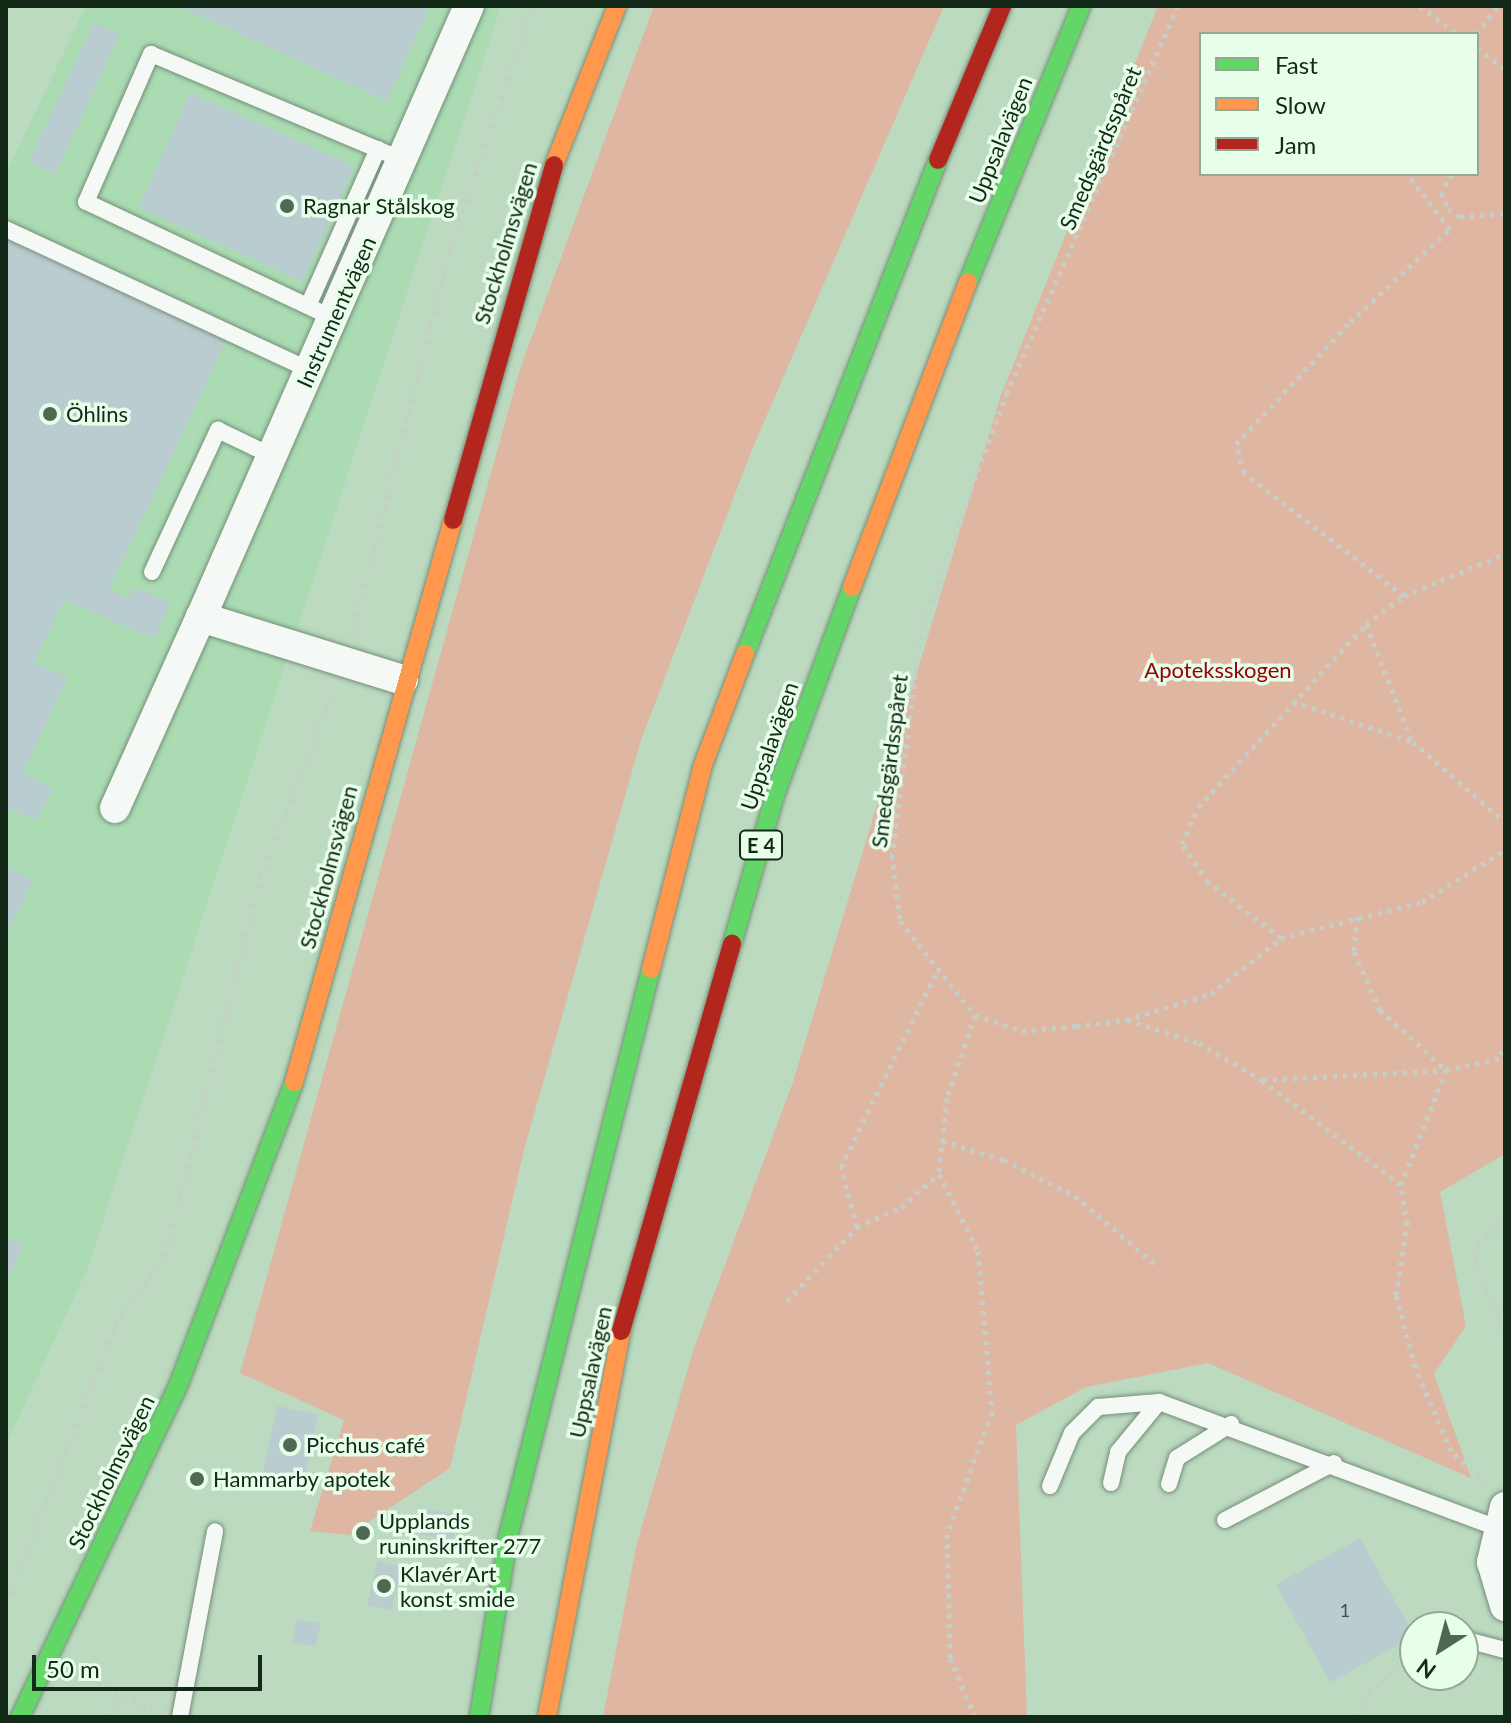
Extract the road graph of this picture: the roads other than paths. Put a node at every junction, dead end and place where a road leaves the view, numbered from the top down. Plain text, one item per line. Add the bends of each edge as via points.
1 (469, 6) edge
2 (617, 6) edge
3 (1002, 6) edge
4 (1081, 6) edge
5 (391, 154) junction
6 (6, 229) edge
7 (321, 312) junction
8 (310, 370) junction
9 (272, 456) junction
10 (152, 572) dead end
11 (201, 617) junction
12 (403, 680) junction
13 (115, 808) dead end
14 (1159, 1402) junction
15 (1231, 1424) junction
16 (1334, 1463) junction
17 (1111, 1483) dead end
18 (1169, 1484) dead end
19 (1050, 1486) dead end
20 (1498, 1508) edge
21 (1225, 1520) dead end
22 (215, 1531) dead end
23 (1505, 1606) edge
24 (1479, 1643) edge
25 (1505, 1650) edge
26 (20, 1717) edge
27 (180, 1717) edge
28 (479, 1717) edge
29 (547, 1717) edge

1 - 5 street, Instrumentvägen
2 - 12 main road, Stockholmsvägen via 549,179
3 - 28 main road, Uppsalavägen via 869,323 703,765 508,1537
4 - 29 main road, Uppsalavägen / E 4 via 933,366 775,795 621,1329
5 - 7 street, Instrumentvägen
5 - 7 lane via 151,54 86,202
6 - 8 lane
7 - 8 street, Instrumentvägen
8 - 9 street, Instrumentvägen
9 - 10 lane via 218,430
9 - 11 street, Instrumentvägen
11 - 12 street
11 - 13 street, Instrumentvägen
12 - 26 main road, Stockholmsvägen via 295,1079 178,1386
14 - 15 lane
14 - 17 lane via 1118,1452
14 - 19 lane via 1098,1407 1072,1433
15 - 16 lane
15 - 18 lane via 1177,1458
16 - 20 lane
16 - 21 lane
20 - 23 street via 1492,1562
22 - 27 lane
24 - 25 lane

